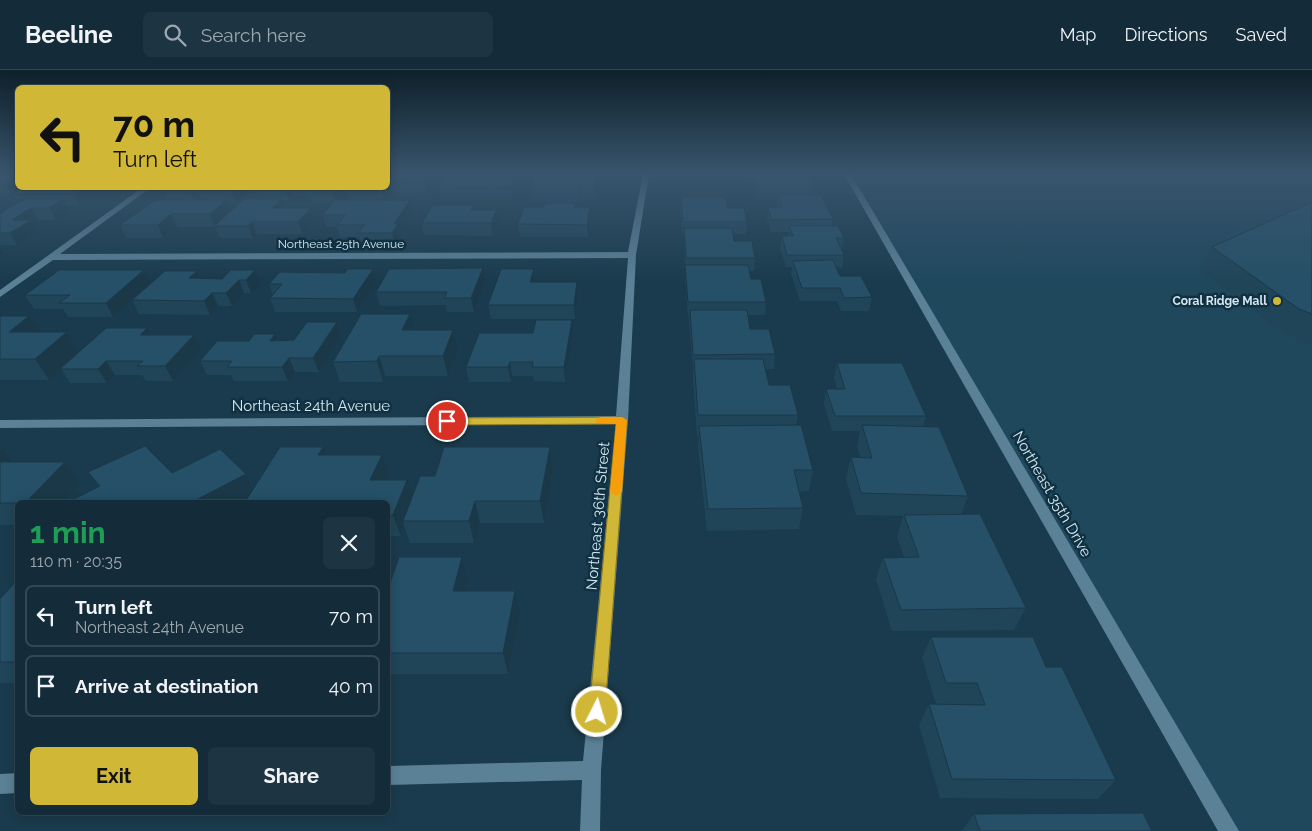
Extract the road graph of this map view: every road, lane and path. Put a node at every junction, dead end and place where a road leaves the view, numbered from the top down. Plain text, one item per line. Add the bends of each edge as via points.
1 (116, 210) edge
2 (640, 210) edge
3 (868, 210) edge
4 (632, 255) junction
5 (50, 257) junction
6 (0, 294) edge
7 (622, 420) junction
8 (0, 424) edge
9 (592, 770) junction
10 (390, 775) edge
11 (0, 784) edge
12 (15, 784) edge
13 (590, 831) edge
14 (1229, 831) edge

1 - 5 street
2 - 4 street, Northeast 36th Street
3 - 14 street, Northeast 35th Drive
4 - 5 street, Northeast 25th Avenue
4 - 7 street, Northeast 36th Street
5 - 6 street
7 - 8 street, Northeast 24th Avenue
7 - 9 street, Northeast 36th Street
9 - 10 street
9 - 13 street, Northeast 36th Street
11 - 12 street

